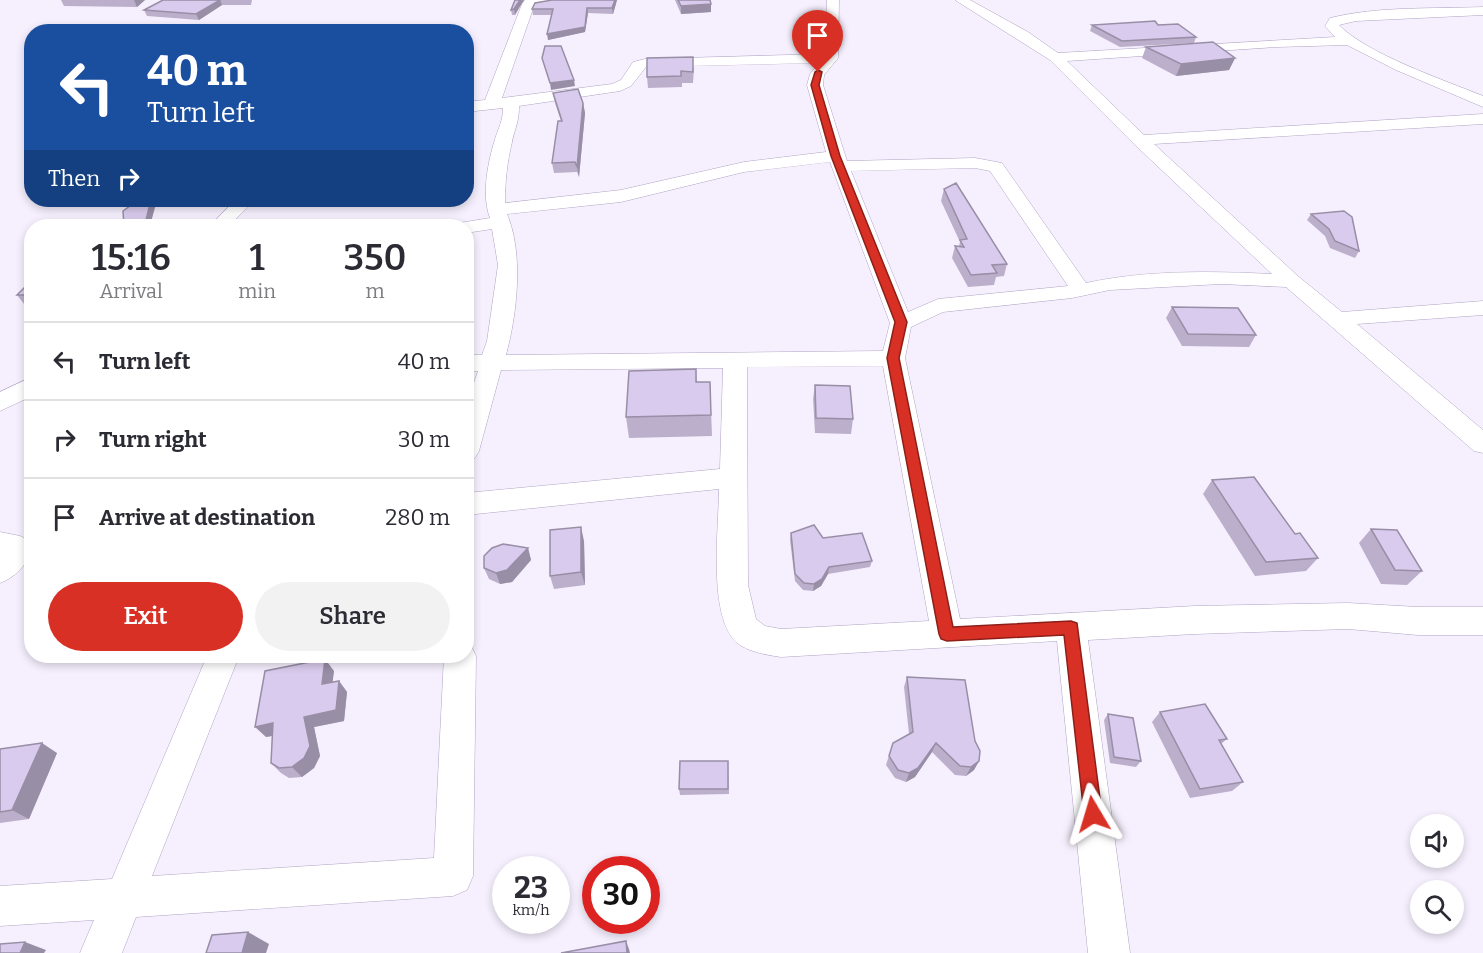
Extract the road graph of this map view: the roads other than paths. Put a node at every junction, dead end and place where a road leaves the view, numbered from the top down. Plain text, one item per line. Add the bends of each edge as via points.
1 (552, 0) edge
2 (833, 0) edge
3 (961, 0) edge
4 (1483, 11) edge
5 (1351, 41) junction
6 (1055, 57) junction
7 (831, 58) junction
8 (1483, 102) edge
9 (502, 103) junction
10 (474, 106) edge
11 (1483, 119) edge
12 (1140, 140) junction
13 (838, 161) junction
14 (238, 207) edge
15 (499, 216) junction
16 (226, 219) edge
17 (474, 224) edge
18 (1292, 281) junction
19 (1081, 290) junction
20 (1483, 308) edge
21 (1336, 319) junction
22 (901, 322) junction
23 (893, 358) junction
24 (735, 362) junction
25 (479, 363) edge
26 (24, 390) edge
27 (474, 397) edge
28 (0, 403) edge
29 (1483, 444) edge
30 (733, 478) junction
31 (474, 503) edge
32 (17, 546) edge
33 (0, 572) edge
34 (1483, 621) edge
35 (1071, 628) junction
36 (947, 634) junction
37 (220, 663) edge
38 (460, 663) edge
39 (122, 898) junction
40 (0, 906) edge
41 (101, 953) edge
42 (1109, 953) edge

1 - 9 street via 528,4
2 - 7 street
3 - 6 street
4 - 5 street via 1335,21 1335,31
5 - 6 street
5 - 8 street
6 - 12 street
7 - 9 street via 645,63 638,65 626,83 615,88
7 - 13 street via 818,72 815,85
9 - 10 street
9 - 15 street via 511,123 496,174
11 - 12 street
12 - 18 street
13 - 15 street via 723,171 621,196
13 - 19 street via 975,163 996,167
13 - 22 street
14 - 16 street
15 - 17 street
15 - 25 street via 508,265 498,342
18 - 19 street via 1221,278 1110,284
18 - 21 street
19 - 22 street via 938,306
20 - 21 street
21 - 29 street
22 - 23 street
23 - 24 street
23 - 36 street
24 - 25 street
24 - 30 street
25 - 27 street
26 - 28 street
30 - 31 street
30 - 36 street via 732,568 737,610 748,634 781,643
32 - 33 street
34 - 35 street via 1348,616
35 - 36 street
35 - 42 street
37 - 39 street
38 - 39 street via 453,876
39 - 40 street
39 - 41 street

